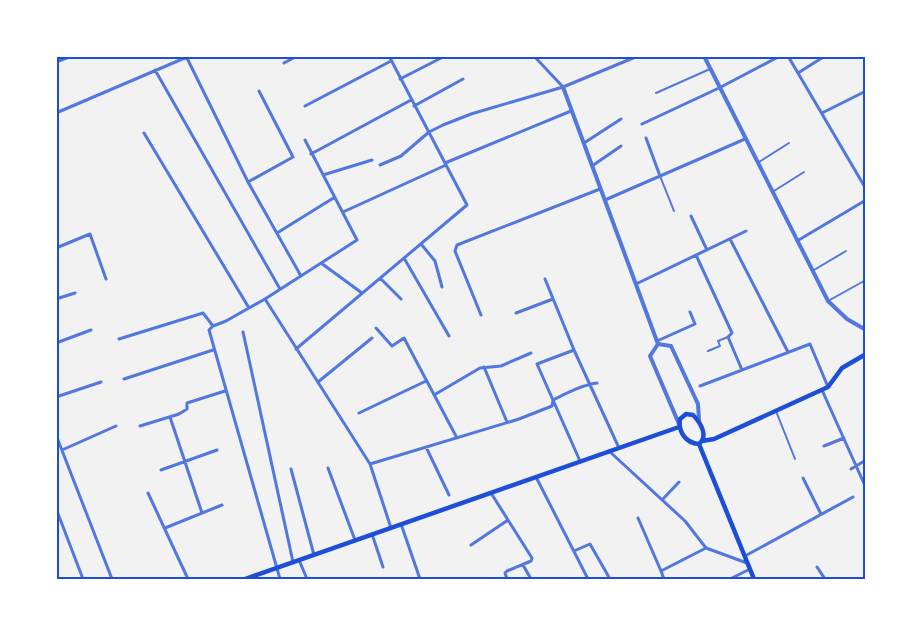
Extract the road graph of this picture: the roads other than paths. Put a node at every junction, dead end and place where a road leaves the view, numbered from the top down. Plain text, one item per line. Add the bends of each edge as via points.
1 (72, 56) edge
2 (186, 56) edge
3 (297, 56) edge
4 (389, 56) edge
5 (445, 56) edge
6 (534, 56) edge
7 (638, 56) edge
8 (704, 56) edge
9 (780, 56) edge
10 (788, 56) edge
11 (826, 56) edge
12 (391, 61) junction
13 (56, 62) edge
14 (284, 63) dead end
15 (710, 69) junction
16 (155, 70) junction
17 (798, 73) junction
18 (400, 79) junction
19 (463, 79) dead end
20 (563, 87) junction
21 (720, 88) junction
22 (260, 91) dead end
23 (866, 91) edge
24 (656, 93) dead end
25 (411, 100) junction
26 (305, 106) dead end
27 (414, 106) junction
28 (572, 111) junction
29 (56, 112) edge
30 (822, 113) junction
31 (621, 119) dead end
32 (642, 124) dead end
33 (429, 132) junction
34 (144, 133) dead end
35 (646, 138) dead end
36 (745, 139) junction
37 (305, 140) dead end
38 (584, 143) junction
39 (789, 143) dead end
40 (621, 146) dead end
41 (311, 154) junction
42 (372, 160) dead end
43 (757, 163) junction
44 (445, 164) junction
45 (380, 165) dead end
46 (592, 166) junction
47 (804, 172) dead end
48 (323, 175) junction
49 (660, 176) junction
50 (248, 182) junction
51 (600, 189) junction
52 (866, 189) edge
53 (772, 193) junction
54 (335, 197) junction
55 (604, 200) junction
56 (866, 200) edge
57 (674, 211) dead end
58 (343, 212) junction
59 (691, 216) dead end
60 (746, 231) dead end
61 (277, 233) junction
62 (730, 239) junction
63 (797, 242) junction
64 (421, 244) junction
65 (56, 248) edge
66 (707, 250) junction
67 (846, 252) dead end
68 (696, 255) junction
69 (404, 258) junction
70 (321, 263) junction
71 (812, 271) junction
72 (301, 276) junction
73 (380, 278) junction
74 (545, 279) dead end
75 (106, 280) dead end
76 (864, 281) dead end
77 (636, 284) junction
78 (442, 287) dead end
79 (280, 289) junction
80 (75, 293) dead end
81 (362, 293) junction
82 (56, 299) edge
83 (265, 299) junction
84 (554, 299) junction
85 (401, 300) dead end
86 (828, 301) junction
87 (249, 308) junction
88 (690, 312) dead end
89 (516, 313) dead end
90 (481, 315) dead end
91 (213, 326) junction
92 (376, 328) dead end
93 (91, 330) dead end
94 (866, 330) edge
95 (243, 332) dead end
96 (449, 336) dead end
97 (728, 337) junction
98 (372, 338) dead end
99 (119, 339) dead end
100 (56, 343) edge
101 (658, 343) junction
102 (296, 349) junction
103 (213, 350) junction
104 (574, 350) junction
105 (708, 351) dead end
106 (788, 352) junction
107 (531, 353) dead end
108 (866, 354) edge
109 (484, 368) junction
110 (742, 370) junction
111 (124, 379) dead end
112 (426, 381) junction
113 (101, 382) dead end
114 (318, 382) junction
115 (598, 382) dead end
116 (589, 384) junction
117 (700, 386) dead end
118 (828, 387) junction
119 (822, 390) junction
120 (225, 391) junction
121 (434, 395) junction
122 (56, 397) edge
123 (553, 400) junction
124 (776, 411) junction
125 (359, 413) dead end
126 (170, 417) junction
127 (699, 420) junction
128 (507, 422) junction
129 (679, 425) junction
130 (116, 426) dead end
131 (140, 426) dead end
132 (56, 435) edge
133 (457, 438) junction
134 (844, 438) junction
135 (700, 443) junction
136 (824, 446) dead end
137 (426, 447) junction
138 (619, 448) junction
139 (62, 450) junction
140 (217, 450) dead end
141 (609, 451) junction
142 (795, 459) dead end
143 (866, 460) edge
144 (185, 462) junction
145 (580, 462) junction
146 (370, 464) junction
147 (856, 466) junction
148 (328, 468) dead end
149 (292, 469) dead end
150 (851, 469) dead end
151 (161, 470) dead end
152 (536, 477) junction
153 (803, 478) dead end
154 (679, 482) dead end
155 (866, 488) edge
156 (148, 493) dead end
157 (491, 493) junction
158 (449, 495) dead end
159 (853, 497) dead end
160 (662, 500) junction
161 (222, 505) dead end
162 (57, 511) edge
163 (202, 513) junction
164 (821, 514) junction
165 (638, 518) dead end
166 (508, 520) junction
167 (401, 524) junction
168 (165, 528) junction
169 (391, 528) junction
170 (372, 534) junction
171 (355, 540) junction
172 (471, 545) dead end
173 (706, 548) junction
174 (574, 551) junction
175 (314, 555) junction
176 (744, 557) junction
177 (299, 560) junction
178 (293, 562) junction
179 (747, 563) junction
180 (524, 565) junction
181 (383, 567) dead end
182 (276, 568) junction
183 (818, 568) dead end
184 (750, 569) junction
185 (661, 571) junction
186 (83, 579) edge
187 (112, 579) edge
188 (188, 579) edge
189 (245, 579) edge
190 (280, 579) edge
191 (307, 579) edge
192 (420, 579) edge
193 (507, 579) edge
194 (531, 579) edge
195 (588, 579) edge
196 (610, 579) edge
197 (664, 579) edge
198 (730, 579) edge
199 (754, 579) edge
200 (825, 579) edge

1 - 13 street
2 - 16 street
2 - 50 street
3 - 14 street
4 - 12 street
5 - 18 street
6 - 20 street
7 - 20 street
8 - 15 street
9 - 21 street
10 - 17 street
11 - 17 street
12 - 18 street
12 - 26 street
15 - 21 street
15 - 24 lane
16 - 29 street
16 - 79 street
17 - 30 street
18 - 25 street
19 - 27 street
20 - 28 street
20 - 33 street via 471,114
21 - 32 street
21 - 36 street
22 - 50 street via 293,157
23 - 30 street
25 - 27 street
25 - 41 street
27 - 33 street
28 - 38 street
28 - 44 street
30 - 52 street
31 - 38 street
33 - 44 street
33 - 45 street via 401,156
34 - 87 street
35 - 49 street
36 - 43 street
36 - 49 street
37 - 41 street
38 - 46 street
39 - 43 lane
40 - 46 street
41 - 48 street
42 - 48 street
43 - 53 street
44 - 58 street
44 - 64 street via 467,205
46 - 51 street
47 - 53 lane
48 - 54 street
49 - 55 street
49 - 57 lane
50 - 61 street
51 - 55 street
51 - 90 street via 457,244 455,251
53 - 63 street
54 - 58 street
54 - 61 street
55 - 77 street
56 - 63 street
58 - 70 street via 357,240
59 - 66 street
60 - 62 street
61 - 72 street
62 - 66 street
62 - 106 street
63 - 71 street
64 - 69 street
64 - 78 street via 435,261
65 - 75 street via 90,234
66 - 68 street
67 - 71 lane
68 - 77 street
68 - 97 street via 732,333
69 - 73 street
69 - 96 street
70 - 72 street
70 - 81 street
71 - 86 street
72 - 79 street
73 - 81 street
73 - 85 street
74 - 84 street
76 - 86 lane
77 - 101 street
79 - 83 street
80 - 82 street
81 - 102 street
83 - 87 street
83 - 102 street
84 - 89 street
84 - 104 street
86 - 94 street via 847,319
87 - 91 street
88 - 101 street via 695,324
91 - 99 street via 203,313
91 - 103 street via 209,330
92 - 112 street via 392,346 404,338
93 - 100 street
95 - 178 street
97 - 105 lane via 718,341 720,346
97 - 110 street
98 - 114 street
101 - 127 street via 671,346 698,404
101 - 129 street via 650,356
102 - 114 street
103 - 111 street
103 - 120 street
104 - 116 street
104 - 123 street via 537,364
106 - 110 street
106 - 118 street via 810,344
107 - 109 street via 501,366
108 - 118 main road via 842,368
109 - 121 street
109 - 128 street
110 - 117 street
112 - 121 street
112 - 125 street
113 - 122 street
114 - 146 street
115 - 116 street
116 - 123 street
116 - 138 street
118 - 119 main road
119 - 124 main road
119 - 134 street
120 - 126 street via 187,403 187,409
120 - 182 street
121 - 133 street
123 - 128 street via 552,406
123 - 145 street
124 - 135 main road
124 - 142 lane
126 - 131 street
126 - 144 street
127 - 129 main road via 690,414 680,419
127 - 135 main road via 703,430
128 - 133 street
129 - 135 main road via 684,437
129 - 138 main road
130 - 139 street
132 - 139 street
133 - 137 street
134 - 136 street
134 - 147 street
135 - 176 main road
137 - 146 street
137 - 158 street
138 - 141 main road
139 - 187 street
140 - 144 street
141 - 145 main road
141 - 160 street
143 - 147 street
144 - 151 street
144 - 163 street
145 - 152 main road
146 - 169 street
147 - 150 street
147 - 155 street
148 - 171 street
149 - 175 street
152 - 157 main road
152 - 174 street
153 - 164 street
154 - 160 street
156 - 168 street
157 - 166 street
157 - 167 main road
159 - 164 street
160 - 173 street via 685,521
161 - 163 street
162 - 186 street
163 - 168 street
164 - 176 street
165 - 185 street
166 - 172 street
166 - 180 street via 532,556 531,561
167 - 169 main road
167 - 192 street
168 - 188 street
169 - 170 main road
170 - 171 main road
170 - 181 street
171 - 175 main road
173 - 179 street
173 - 185 street
174 - 195 street
174 - 196 street via 590,544
175 - 177 main road
176 - 179 main road
177 - 178 main road
177 - 191 street
178 - 182 main road
179 - 184 main road
180 - 193 street via 507,571
180 - 194 street
182 - 189 main road
182 - 190 street
183 - 200 street
184 - 198 street
184 - 199 main road
185 - 197 street

